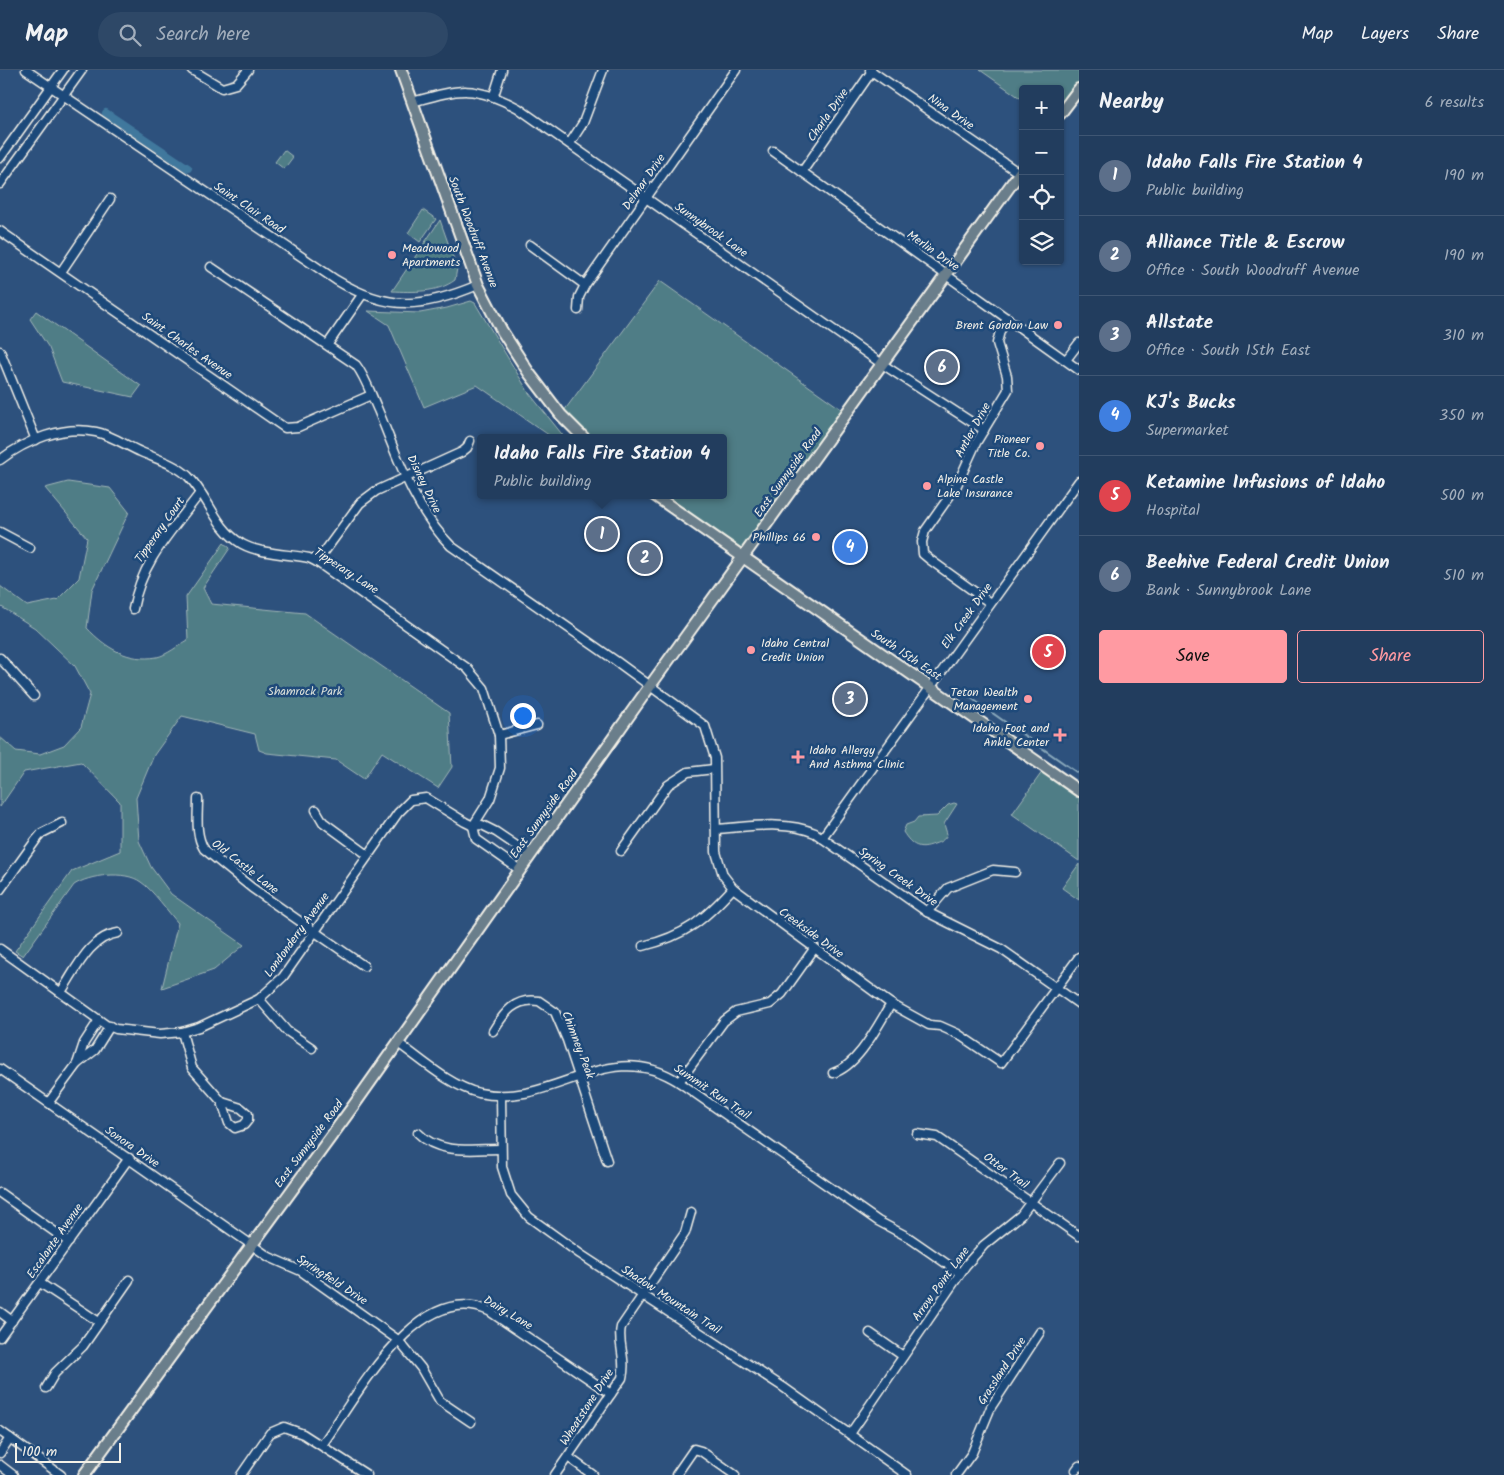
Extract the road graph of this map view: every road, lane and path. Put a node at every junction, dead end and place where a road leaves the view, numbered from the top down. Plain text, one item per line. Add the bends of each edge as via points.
1 (26, 70) edge
2 (63, 70) edge
3 (82, 70) edge
4 (192, 70) edge
5 (248, 70) edge
6 (401, 70) edge
7 (502, 70) edge
8 (603, 70) edge
9 (736, 70) edge
10 (871, 71) edge
11 (50, 88) junction
12 (1079, 89) edge
13 (494, 95) junction
14 (63, 96) junction
15 (412, 102) junction
16 (1064, 109) edge
17 (570, 143) junction
18 (774, 151) dead end
19 (0, 158) edge
20 (1019, 169) edge
21 (802, 172) junction
22 (1019, 173) edge
23 (0, 184) edge
24 (647, 198) junction
25 (110, 199) dead end
26 (0, 231) edge
27 (530, 245) dead end
28 (211, 267) dead end
29 (60, 272) junction
30 (946, 274) junction
31 (478, 285) junction
32 (585, 285) junction
33 (362, 295) junction
34 (578, 310) dead end
35 (1008, 318) junction
36 (1079, 343) edge
37 (328, 344) junction
38 (0, 351) edge
39 (1066, 360) junction
40 (882, 364) junction
41 (1079, 370) edge
42 (371, 396) junction
43 (984, 430) junction
44 (580, 434) edge
45 (36, 440) junction
46 (470, 441) dead end
47 (0, 460) edge
48 (406, 478) junction
49 (1079, 481) edge
50 (200, 493) junction
51 (660, 499) edge
52 (0, 532) edge
53 (30, 548) dead end
54 (743, 558) junction
55 (317, 562) junction
56 (990, 603) junction
57 (133, 609) dead end
58 (0, 658) edge
59 (650, 686) junction
60 (930, 687) junction
61 (34, 696) dead end
62 (537, 725) dead end
63 (499, 735) junction
64 (714, 769) junction
65 (1079, 791) edge
66 (198, 800) dead end
67 (316, 810) dead end
68 (62, 822) dead end
69 (473, 826) junction
70 (716, 829) junction
71 (822, 838) junction
72 (621, 851) dead end
73 (368, 854) junction
74 (530, 855) junction
75 (520, 870) junction
76 (1015, 872) dead end
77 (733, 888) junction
78 (0, 890) edge
79 (927, 912) junction
80 (315, 931) junction
81 (118, 933) dead end
82 (643, 946) dead end
83 (0, 949) edge
84 (814, 950) junction
85 (1079, 957) edge
86 (364, 966) dead end
87 (1056, 988) junction
88 (61, 992) junction
89 (259, 999) junction
90 (891, 1004) junction
91 (1079, 1004) edge
92 (99, 1020) junction
93 (110, 1026) junction
94 (493, 1031) dead end
95 (182, 1032) junction
96 (398, 1043) junction
97 (312, 1048) dead end
98 (77, 1064) junction
99 (0, 1069) edge
100 (833, 1073) dead end
101 (580, 1078) junction
102 (679, 1082) junction
103 (500, 1096) junction
104 (49, 1102) junction
105 (222, 1102) dead end
106 (418, 1133) dead end
107 (917, 1134) dead end
108 (500, 1149) junction
109 (129, 1158) junction
110 (606, 1161) dead end
111 (1060, 1163) dead end
112 (0, 1193) edge
113 (1031, 1203) junction
114 (691, 1212) dead end
115 (1079, 1236) edge
116 (69, 1242) junction
117 (252, 1243) junction
118 (960, 1272) junction
119 (129, 1280) dead end
120 (40, 1283) junction
121 (642, 1294) junction
122 (0, 1312) edge
123 (12, 1321) junction
124 (99, 1322) junction
125 (1040, 1332) dead end
126 (870, 1333) dead end
127 (0, 1337) edge
128 (398, 1340) junction
129 (903, 1356) junction
130 (46, 1388) dead end
131 (611, 1394) junction
132 (471, 1422) dead end
133 (0, 1431) edge
134 (850, 1434) junction
135 (10, 1438) junction
136 (322, 1445) junction
137 (0, 1453) edge
138 (568, 1457) junction
139 (0, 1465) edge
140 (13, 1475) edge
141 (61, 1475) edge
142 (84, 1475) edge
143 (241, 1475) edge
144 (368, 1475) edge
145 (555, 1475) edge
146 (593, 1475) edge
147 (676, 1475) edge
148 (736, 1475) edge
149 (907, 1475) edge
150 (956, 1475) edge

1 - 11 street, Saint Clair Road
2 - 11 street
3 - 14 street
4 - 5 street via 222,88 236,84
6 - 15 main road, South Woodruff Avenue
7 - 13 street
8 - 17 street via 583,123
9 - 24 street, Delmar Drive
10 - 20 street, Nina Drive
10 - 21 street, Charla Drive
11 - 14 street, Saint Clair Road
11 - 19 street
12 - 16 main road
13 - 15 street, Sunnybrook Lane via 463,90
13 - 17 street, Sunnybrook Lane
14 - 23 street
14 - 33 street, Saint Clair Road
15 - 31 main road, South Woodruff Avenue
17 - 24 street, Sunnybrook Lane
18 - 21 street, Merlin Drive
21 - 30 street, Merlin Drive
22 - 30 main road, East Sunnyside Road
24 - 32 street, Delmar Drive
24 - 40 street, Sunnybrook Lane
25 - 29 street
26 - 29 street, Saint Charles Avenue
27 - 32 street
28 - 37 street, Disney Drive
29 - 42 street, Saint Charles Avenue via 285,428 298,427
30 - 35 street, Merlin Drive
30 - 40 main road, East Sunnyside Road
31 - 33 street, Saint Clair Road via 454,296 421,303 394,302
31 - 44 main road, South Woodruff Avenue via 502,332 529,373
32 - 34 street, Delmar Drive via 579,297
33 - 37 street
35 - 39 street, Merlin Drive
35 - 43 street, Antler Drive via 997,343 1008,390
36 - 39 street
37 - 42 street, Disney Drive via 362,372
38 - 45 street
39 - 41 street, Merlin Drive
40 - 43 street, Sunnybrook Lane
40 - 54 main road, East Sunnyside Road
42 - 48 street, Disney Drive
43 - 56 street, Antler Drive via 956,487 925,531 922,542 923,554
45 - 47 street, Tipperary Lane
45 - 50 street, Tipperary Lane via 52,434 96,432 180,470
46 - 48 street via 462,452
48 - 55 street via 376,491 360,503
48 - 59 street, Disney Drive via 423,513 451,546
49 - 56 street, Elk Creek Drive
50 - 55 street, Tipperary Lane via 223,527 242,544
50 - 57 street, Tipperary Court via 154,555 138,585
51 - 54 main road
52 - 53 street
54 - 59 main road, East Sunnyside Road
54 - 60 main road, South 15th East
55 - 63 street, Tipperary Lane via 467,668 484,688
56 - 60 street, Elk Creek Drive
58 - 61 street
59 - 64 street, Creekside Drive via 705,726 715,758
59 - 74 main road, East Sunnyside Road
60 - 65 main road, South 15th East
60 - 71 street, Elk Creek Drive
62 - 63 street
63 - 69 street, Tipperary Lane via 497,783
64 - 70 street, Creekside Drive
64 - 72 street via 688,772 668,785
66 - 80 street, Old Castle Lane via 199,842 204,850
67 - 73 street via 323,822
68 - 78 street via 42,833
69 - 73 street, Londonderry Avenue via 420,797 405,805
69 - 74 street, Londonderry Avenue via 482,825 496,832
69 - 75 street, Londonderry Avenue via 476,839
70 - 71 street, Spring Creek Drive via 786,826 803,828
70 - 77 street, Creekside Drive via 716,852 723,875
71 - 79 street, Spring Creek Drive
73 - 80 street, Londonderry Avenue
74 - 75 main road, East Sunnyside Road
75 - 96 main road, East Sunnyside Road
76 - 79 street via 993,870 948,888
77 - 82 street via 687,931
77 - 84 street, Creekside Drive
79 - 87 street, Spring Creek Drive via 1001,949
80 - 86 street, Old Castle Lane
80 - 89 street, Londonderry Avenue via 283,977
81 - 88 street via 107,934 97,940
83 - 88 street, Londonderry Avenue
84 - 90 street, Creekside Drive
84 - 102 street via 782,994 770,1004 736,1012 724,1021
85 - 87 street
87 - 90 street, Creekside Drive via 1001,1063 958,1034 929,1025
87 - 91 street, Spring Creek Drive
88 - 92 street, Londonderry Avenue
89 - 95 street, Londonderry Avenue
89 - 97 street via 287,1031
90 - 100 street via 844,1070
92 - 93 street, Londonderry Avenue
92 - 98 street via 84,1043
93 - 95 street, Londonderry Avenue via 146,1034
93 - 98 street via 95,1050
94 - 101 street, Chimney Peak via 511,1006 533,1000 548,1006 555,1012
95 - 105 street via 192,1068
96 - 103 street, Summit Run Trail via 467,1089
96 - 117 main road, East Sunnyside Road
98 - 104 street
99 - 104 street, Sonora Drive
101 - 102 street, Summit Run Trail via 599,1069 638,1066 653,1068
101 - 103 street, Summit Run Trail via 532,1092
101 - 110 street, Chimney Peak
102 - 118 street, Summit Run Trail via 878,1221
103 - 108 street, Shadow Mountain Trail
104 - 109 street, Sonora Drive
106 - 108 street via 427,1142 446,1148
107 - 113 street, Otter Trail via 937,1137
108 - 121 street, Shadow Mountain Trail via 507,1186 516,1203 543,1228
109 - 116 street, Escalante Avenue
109 - 117 street, Sonora Drive
111 - 113 street, Arrow Point Lane
112 - 116 street
113 - 115 street, Otter Trail
113 - 118 street, Arrow Point Lane via 1010,1226 973,1255
114 - 121 street, Wheatstone Drive via 685,1233
116 - 120 street, Escalante Avenue
117 - 128 street, Springfield Drive via 269,1257 301,1271
117 - 142 main road, East Sunnyside Road
118 - 129 street, Arrow Point Lane
119 - 124 street
120 - 123 street, Escalante Avenue
120 - 124 street
121 - 131 street, Wheatstone Drive via 620,1332 625,1365 622,1378
121 - 134 street, Shadow Mountain Trail
122 - 123 street
123 - 127 street, Escalante Avenue
124 - 130 street via 83,1346 55,1373
125 - 150 street, Grassland Drive via 991,1407 972,1453
126 - 129 street
128 - 131 street, Dairy Lane via 442,1308 456,1304 477,1306
128 - 132 street, Springfield Drive via 421,1368 440,1401
128 - 136 street, Dairy Lane
129 - 134 street, Arrow Point Lane
131 - 138 street, Wheatstone Drive
133 - 135 street
134 - 149 street, Shadow Mountain Trail
135 - 137 street
135 - 141 street
136 - 143 street via 292,1428 279,1427 265,1439
136 - 144 street
138 - 145 street, Wheatstone Drive
138 - 146 street
139 - 140 street
147 - 148 street via 694,1449

